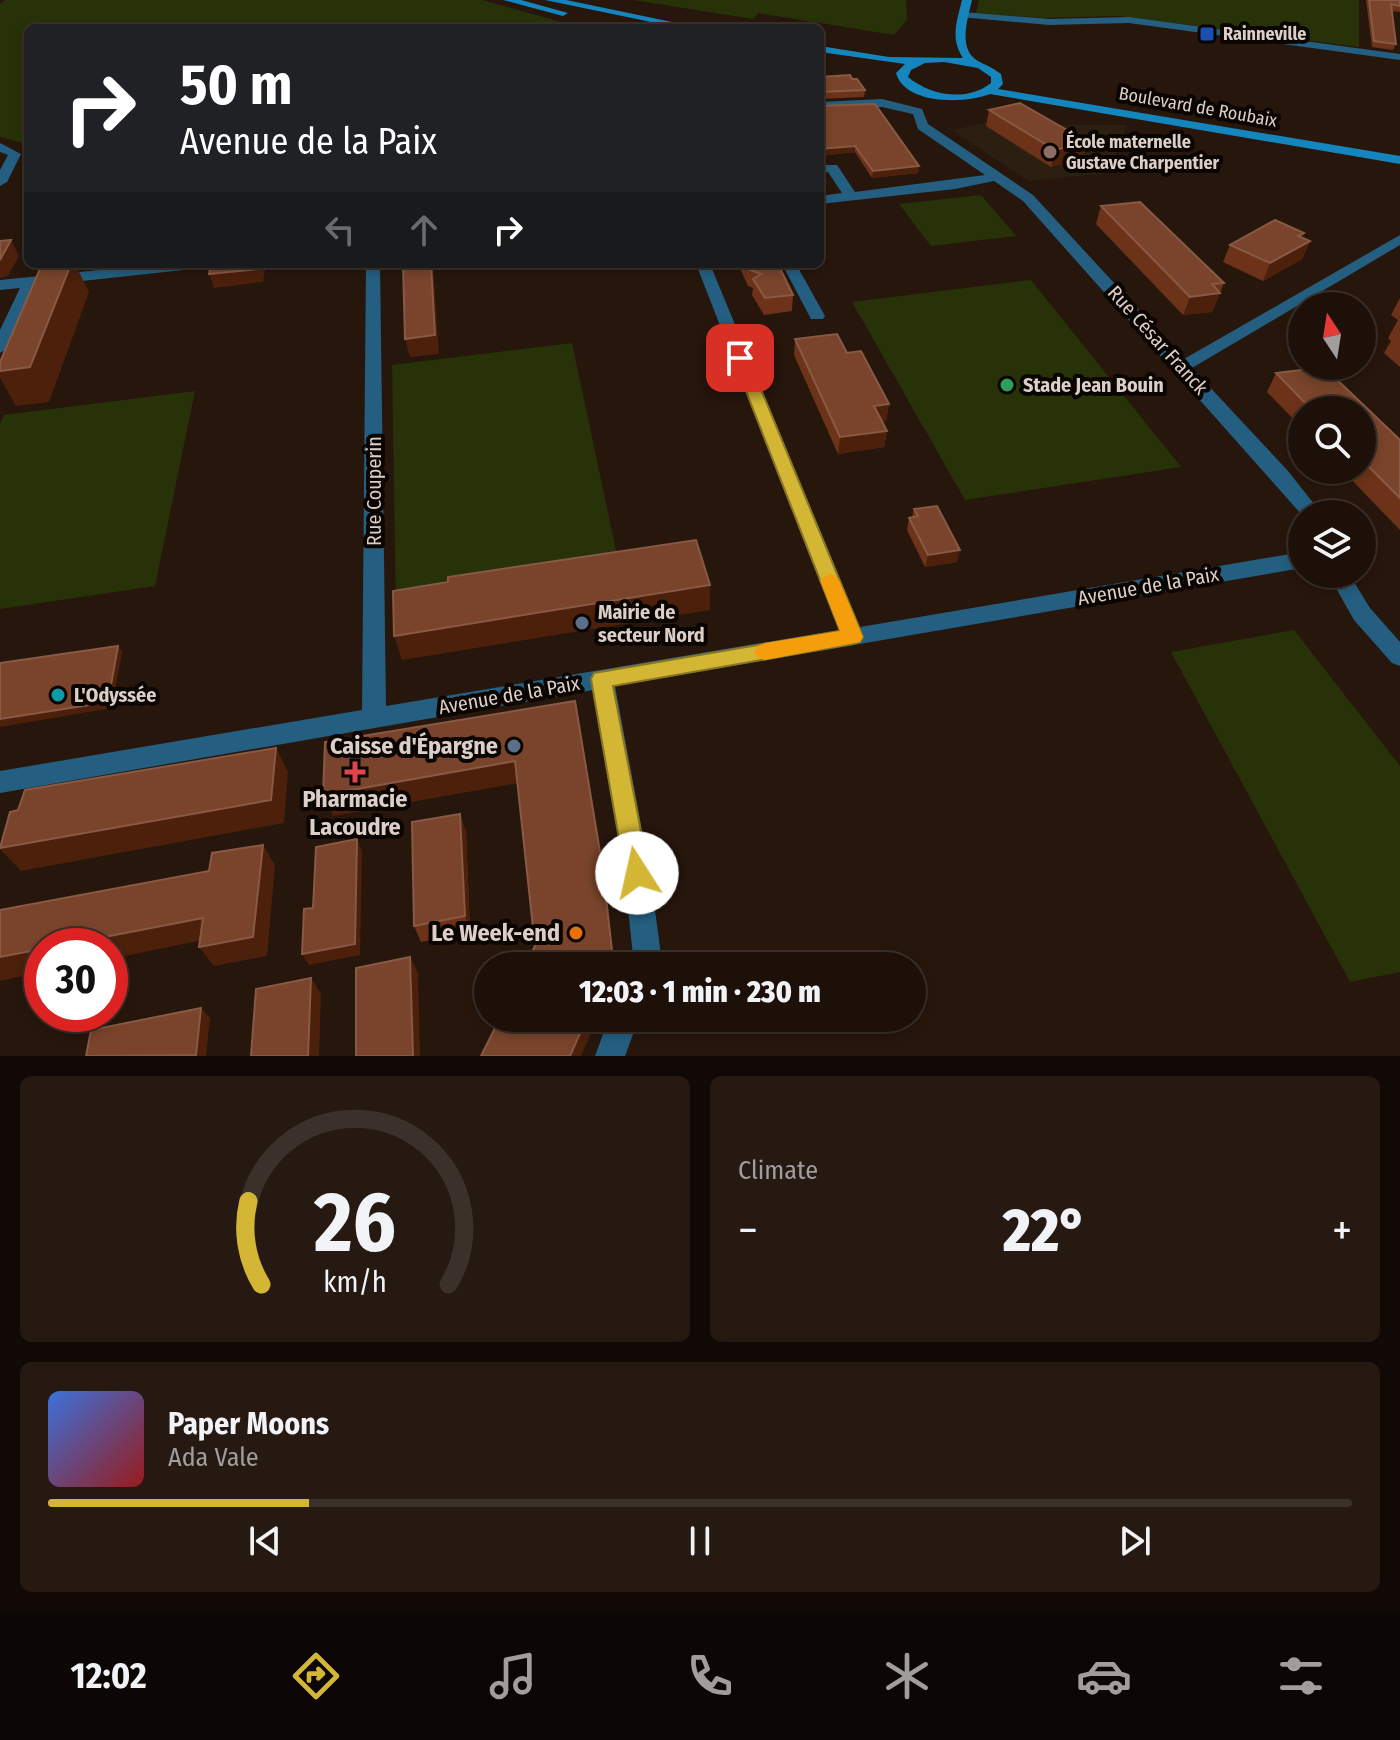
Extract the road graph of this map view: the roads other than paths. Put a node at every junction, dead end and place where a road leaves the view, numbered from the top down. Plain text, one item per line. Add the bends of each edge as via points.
1 (508, 0) edge
2 (550, 0) edge
3 (967, 0) edge
4 (963, 15) junction
5 (619, 24) edge
6 (675, 24) edge
7 (958, 40) junction
8 (824, 50) edge
9 (1400, 57) edge
10 (824, 60) edge
11 (924, 60) junction
12 (974, 63) junction
13 (902, 73) junction
14 (994, 86) junction
15 (824, 106) edge
16 (0, 147) edge
17 (1400, 147) edge
18 (1400, 160) edge
19 (824, 169) edge
20 (995, 177) junction
21 (0, 182) edge
22 (851, 196) junction
23 (824, 199) edge
24 (1400, 239) edge
25 (54, 268) edge
26 (163, 268) edge
27 (373, 268) edge
28 (705, 268) edge
29 (791, 268) edge
30 (49, 280) junction
31 (30, 282) junction
32 (0, 285) edge
33 (817, 316) dead end
34 (0, 348) edge
35 (1182, 367) junction
36 (1300, 500) edge
37 (1288, 562) edge
38 (1346, 588) edge
39 (853, 637) junction
40 (1400, 657) edge
41 (602, 679) junction
42 (374, 718) junction
43 (0, 782) edge
44 (647, 952) edge
45 (619, 1032) edge
46 (610, 1056) edge

1 - 5 main road
2 - 6 main road
3 - 4 main road
4 - 7 main road
4 - 9 street via 1049,22 1129,20
7 - 11 main road via 949,50
7 - 12 main road
8 - 11 main road via 904,62
10 - 13 main road
11 - 12 main road
11 - 13 main road
12 - 14 main road via 993,72
13 - 14 main road via 908,84 927,93 954,97
14 - 17 main road, Boulevard de Roubaix via 1086,94
14 - 18 main road, Boulevard de Roubaix
15 - 20 street, Rue César Franck via 882,103 918,112 922,126
16 - 21 street via 15,154
19 - 22 street via 832,168
20 - 22 street
20 - 35 street, Rue César Franck via 1049,219
22 - 23 street
24 - 35 street
25 - 30 street
26 - 30 street
27 - 42 street, Rue Couperin
28 - 39 street
29 - 33 street
30 - 31 street
31 - 32 street
31 - 34 street
35 - 36 street, Rue César Franck
37 - 39 street, Avenue de la Paix
38 - 40 street
39 - 41 street, Avenue de la Paix
41 - 42 street, Avenue de la Paix
41 - 44 street
42 - 43 street, Avenue de la Paix
45 - 46 street

